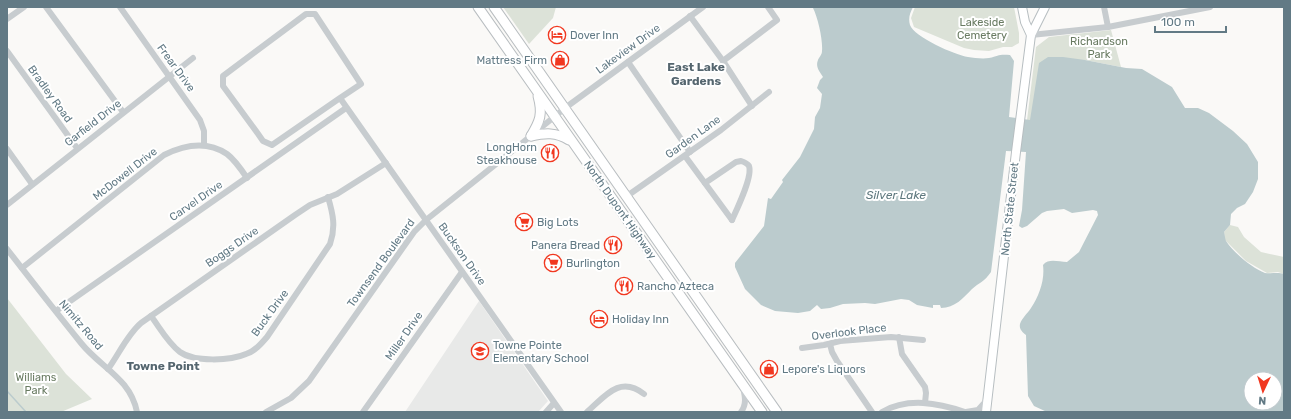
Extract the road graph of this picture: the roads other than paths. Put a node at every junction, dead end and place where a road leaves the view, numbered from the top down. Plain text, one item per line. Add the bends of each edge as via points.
1 (24, 7) edge
2 (46, 7) edge
3 (120, 7) edge
4 (478, 7) edge
5 (494, 7) edge
6 (703, 7) edge
7 (768, 7) edge
8 (1022, 7) edge
9 (1045, 7) edge
10 (1104, 7) edge
11 (1210, 7) edge
12 (1186, 10) edge
13 (690, 16) junction
14 (7, 19) edge
15 (1108, 27) junction
16 (1031, 35) junction
17 (7, 51) edge
18 (193, 58) dead end
19 (722, 61) junction
20 (628, 62) junction
21 (168, 76) junction
22 (536, 91) junction
23 (769, 92) dead end
24 (340, 98) junction
25 (752, 106) junction
26 (346, 108) junction
27 (565, 108) junction
28 (123, 112) junction
29 (555, 116) junction
30 (290, 133) junction
31 (531, 136) junction
32 (295, 142) junction
33 (572, 142) junction
34 (204, 145) junction
35 (77, 148) junction
36 (7, 149) edge
37 (687, 154) junction
38 (386, 163) junction
39 (247, 178) junction
40 (705, 183) junction
41 (32, 184) junction
42 (627, 196) junction
43 (328, 198) junction
44 (7, 205) edge
45 (426, 220) junction
46 (7, 249) edge
47 (22, 268) junction
48 (462, 272) junction
49 (56, 311) junction
50 (151, 316) junction
51 (899, 337) junction
52 (923, 340) dead end
53 (830, 344) junction
54 (802, 348) dead end
55 (723, 356) junction
56 (108, 369) junction
57 (752, 377) junction
58 (742, 382) junction
59 (644, 394) dead end
60 (987, 400) junction
61 (554, 403) junction
62 (925, 403) junction
63 (137, 412) edge
64 (266, 412) edge
65 (362, 412) edge
66 (546, 412) edge
67 (561, 412) edge
68 (587, 412) edge
69 (741, 412) edge
70 (762, 412) edge
71 (777, 412) edge
72 (872, 412) edge
73 (882, 412) edge
74 (966, 412) edge
75 (986, 412) edge

1 - 14 street
2 - 28 street
3 - 21 street, Frear Drive
4 - 22 highway, North Dupont Highway
5 - 27 highway, North Dupont Highway
6 - 13 street, Lakeview Drive
7 - 19 street via 777,20
8 - 16 main road, North State Street
9 - 16 main road
10 - 15 street
11 - 12 street
12 - 15 street
13 - 19 street
13 - 20 street, Lakeview Drive
15 - 16 street
16 - 60 main road, North State Street
17 - 35 street, Bradley Road
18 - 21 street, Garfield Drive
19 - 25 street
20 - 27 street, Lakeview Drive
20 - 37 street
21 - 28 street, Garfield Drive
21 - 34 street, Frear Drive via 200,120 204,131
22 - 29 highway, North Dupont Highway
22 - 31 highway via 541,107 540,117
23 - 25 street, Garden Lane
24 - 26 street, Buckson Drive
24 - 30 street
24 - 30 street via 360,84 315,14 306,14 223,76 223,86 263,141 272,145
25 - 37 street, Garden Lane
26 - 32 street, Carvel Drive
26 - 38 street, Buckson Drive
27 - 29 street, Townsend Boulevard
27 - 42 highway, North Dupont Highway
28 - 35 street, Garfield Drive
29 - 31 street, Townsend Boulevard
29 - 33 highway, North Dupont Highway
30 - 32 street
31 - 33 highway via 552,133
31 - 45 street, Townsend Boulevard
32 - 39 street, Carvel Drive
33 - 55 highway, North Dupont Highway
34 - 39 street, McDowell Drive via 227,154
34 - 47 street, McDowell Drive via 190,145 164,155
35 - 41 street, Garfield Drive
36 - 41 street
37 - 40 street
37 - 42 street, Garden Lane
38 - 43 street, Boggs Drive
38 - 45 street, Buckson Drive
39 - 49 street, Carvel Drive
40 - 40 street via 736,162 748,164 748,182 732,220
41 - 44 street, Garfield Drive
42 - 57 highway, North Dupont Highway
43 - 50 street, Boggs Drive via 310,205
43 - 50 street, Buck Drive via 334,219 330,244 258,347 234,357 192,358 172,345
45 - 48 street, Buckson Drive
45 - 64 street, Townsend Boulevard via 414,232 309,381 291,398
46 - 47 street, Nimitz Road
47 - 49 street, Nimitz Road
48 - 61 street, Buckson Drive
48 - 65 street, Miller Drive
49 - 56 street, Nimitz Road via 85,348
50 - 56 street, Boggs Drive via 132,332
51 - 52 street, Overlook Place
51 - 53 street, Overlook Place
51 - 62 street via 902,354 926,390
53 - 54 street, Overlook Place
53 - 72 street via 834,357
55 - 57 highway via 733,356
55 - 58 highway, North Dupont Highway
56 - 63 street, Nimitz Road via 127,387
57 - 71 highway, North Dupont Highway
58 - 69 street via 746,400
58 - 70 highway, North Dupont Highway
59 - 68 street via 633,387 621,386
60 - 74 street via 978,410
60 - 75 main road, North State Street
61 - 66 street
61 - 67 street, Buckson Drive
62 - 73 street via 904,403
62 - 74 street

